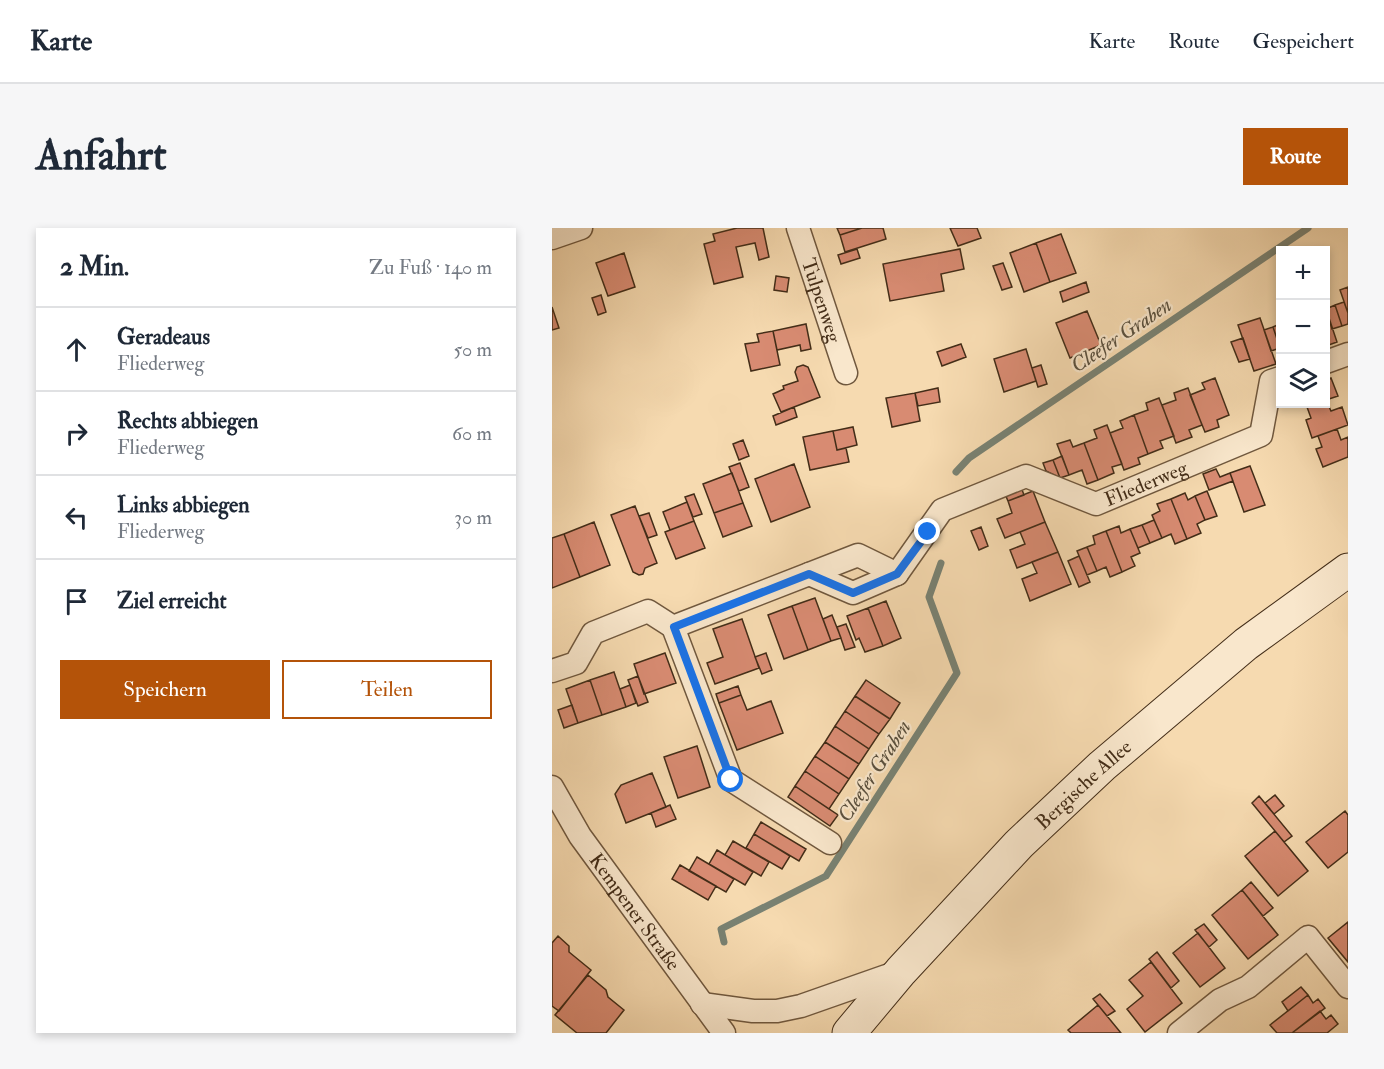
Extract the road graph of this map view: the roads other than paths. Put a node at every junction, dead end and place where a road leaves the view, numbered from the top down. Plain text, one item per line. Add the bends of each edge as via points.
1 (581, 228) edge
2 (798, 228) edge
3 (552, 238) edge
4 (1348, 354) edge
5 (1330, 361) edge
6 (846, 373) dead end
7 (1276, 380) edge
8 (1348, 570) edge
9 (809, 574) junction
10 (897, 574) junction
11 (674, 627) junction
12 (552, 671) edge
13 (552, 787) edge
14 (830, 843) dead end
15 (901, 971) junction
16 (1348, 987) edge
17 (702, 1004) junction
18 (724, 1033) edge
19 (849, 1033) edge
20 (1179, 1033) edge

1 - 3 street
2 - 6 street, Tulpenweg
4 - 5 street
7 - 10 street, Fliederweg via 1271,381 1261,435 1096,504 1026,476 942,510
8 - 15 main road, Bergische Allee via 1246,644 1102,766 1019,844
9 - 10 street via 853,593
9 - 10 street via 858,555
9 - 11 street
11 - 12 street via 648,611 592,633 576,663
11 - 14 street via 731,780
13 - 17 street, Kempener Straße via 580,836
15 - 17 street via 777,1011
15 - 19 main road, Bergische Allee
16 - 20 street via 1308,937 1248,987 1220,1000
17 - 18 street, Kempener Straße

